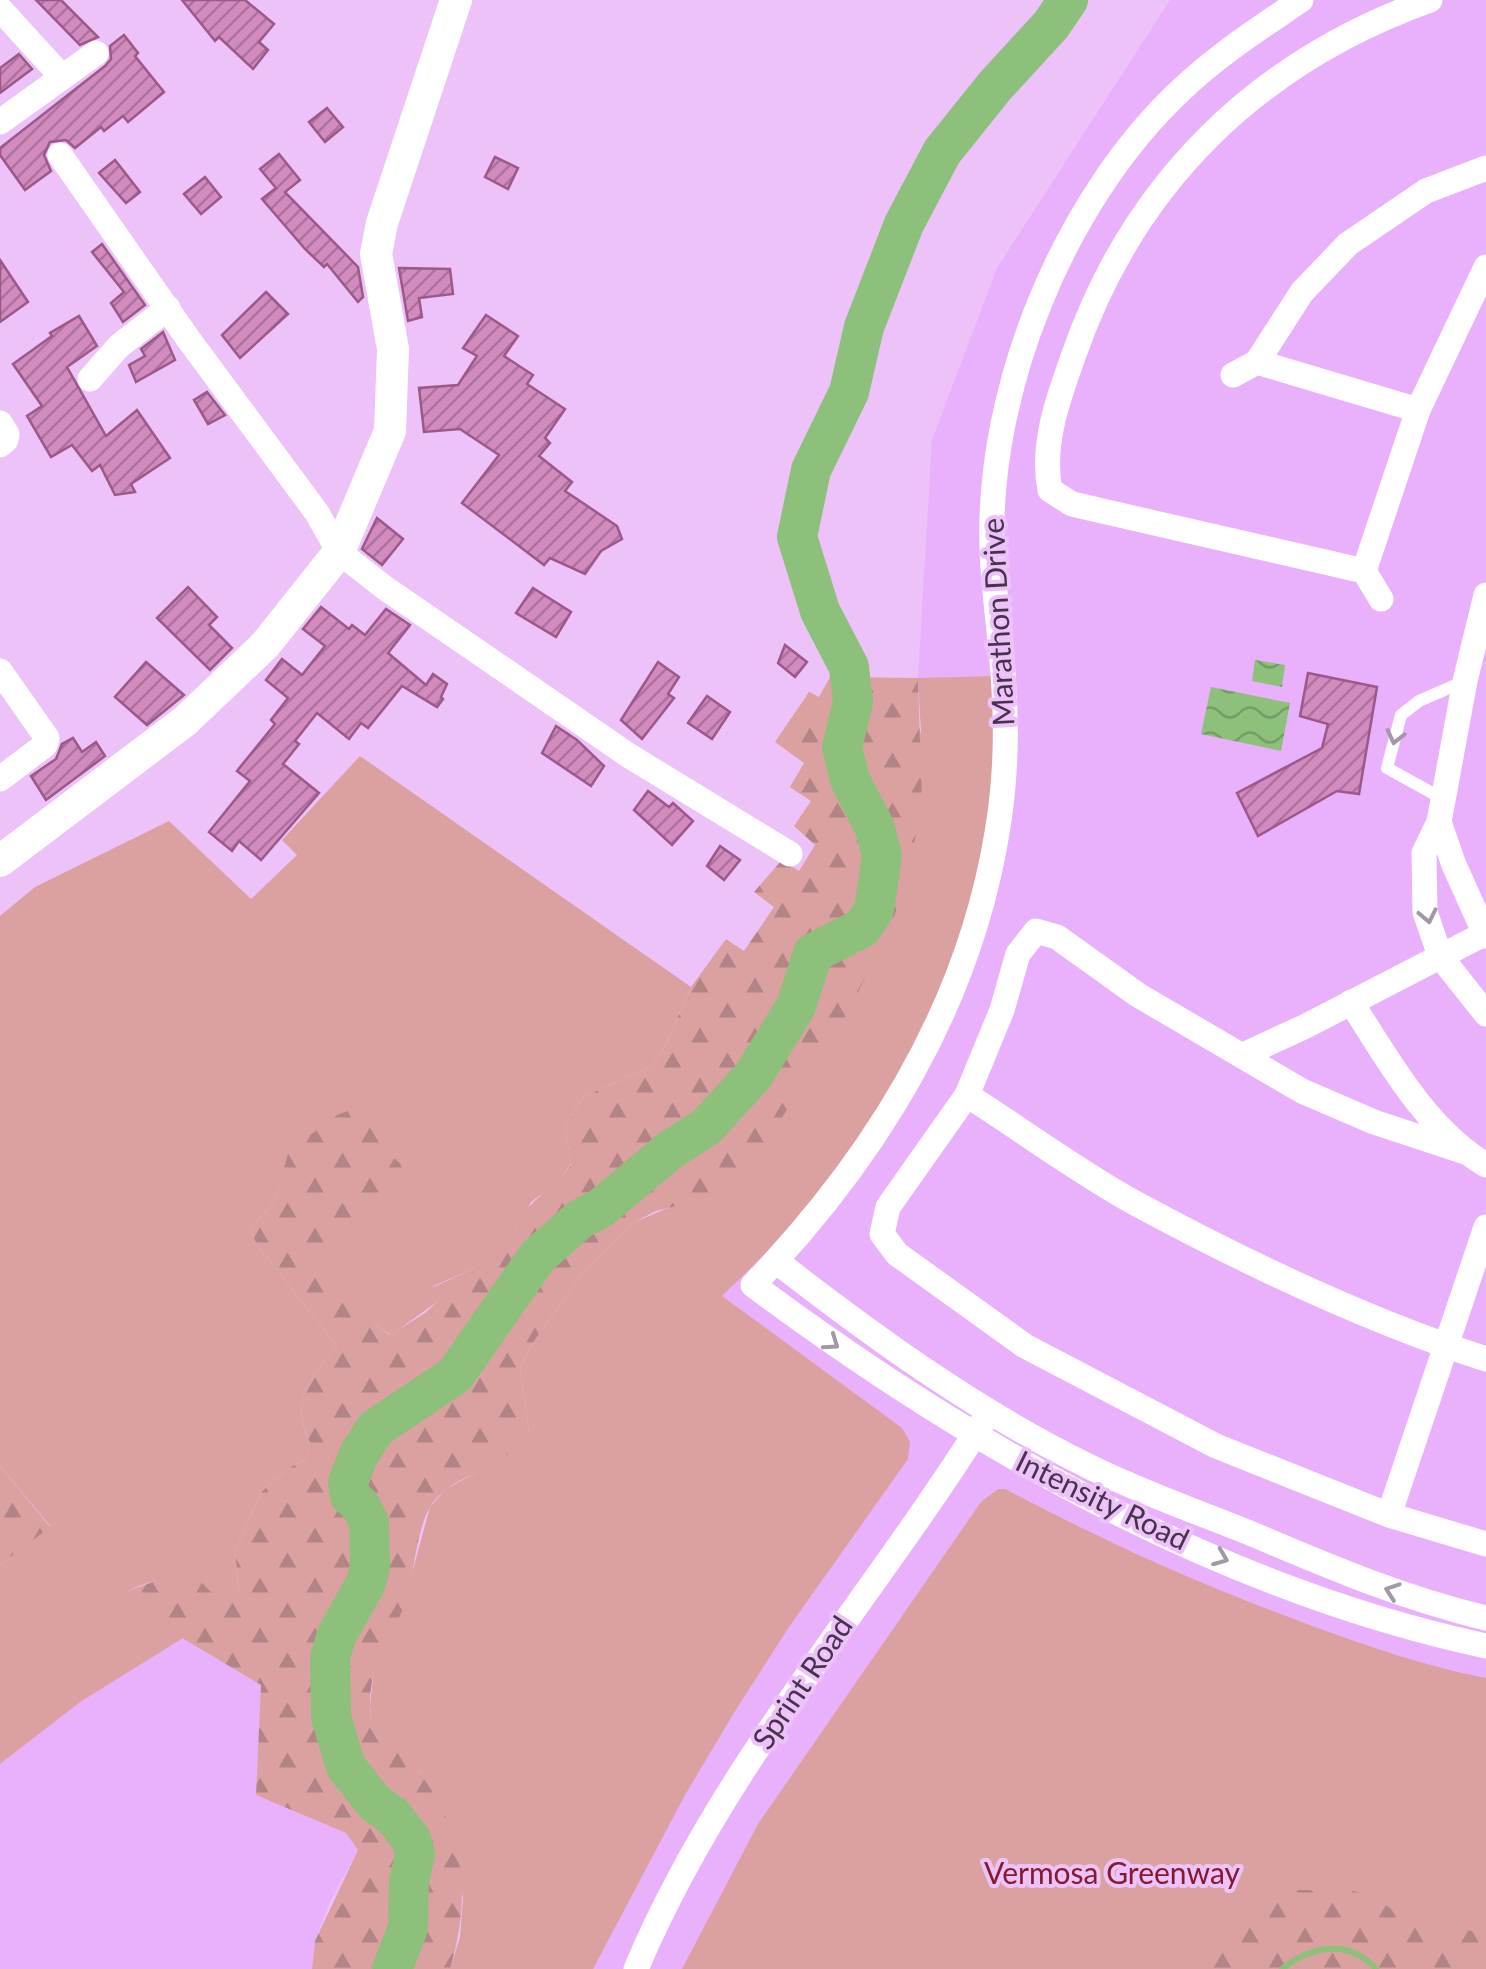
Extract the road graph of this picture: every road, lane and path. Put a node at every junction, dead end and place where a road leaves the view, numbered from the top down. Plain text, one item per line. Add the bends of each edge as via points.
1 (456, 0) edge
2 (1301, 0) edge
3 (1430, 0) edge
4 (0, 9) edge
5 (96, 53) dead end
6 (62, 77) junction
7 (0, 122) edge
8 (60, 156) dead end
9 (1486, 168) edge
10 (1486, 267) edge
11 (168, 308) junction
12 (1257, 362) junction
13 (1233, 375) dead end
14 (90, 378) dead end
15 (1418, 410) junction
16 (339, 552) junction
17 (1364, 571) junction
18 (1486, 595) edge
19 (1381, 599) dead end
20 (0, 671) edge
21 (1464, 681) junction
22 (0, 779) edge
23 (1441, 811) junction
24 (790, 854) dead end
25 (0, 861) edge
26 (1485, 935) edge
27 (1440, 956) junction
28 (1350, 1002) junction
29 (1486, 1014) edge
30 (1243, 1055) junction
31 (966, 1095) junction
32 (1475, 1159) edge
33 (1486, 1227) edge
34 (776, 1261) junction
35 (753, 1285) joint
36 (1446, 1346) junction
37 (1486, 1358) edge
38 (990, 1410) junction
39 (974, 1435) junction
40 (1389, 1515) junction
41 (1486, 1544) edge
42 (1486, 1618) edge
43 (1486, 1646) edge
44 (636, 1969) edge

1 - 16 street via 382,223 376,254 393,349 390,431
2 - 34 street, Marathon Drive via 1179,92 1133,144 1082,216 1040,297 994,469 1005,762 997,835 972,934 936,1030 898,1103 851,1173
3 - 17 street via 1321,48 1249,97 1182,162 1136,223 1090,308 1054,410 1046,472 1050,490 1072,504
4 - 6 street
5 - 6 street
6 - 7 street
8 - 11 street
9 - 12 street via 1426,190 1348,244 1302,292
10 - 15 street
11 - 14 street
11 - 16 street
12 - 13 street
12 - 15 street
15 - 17 street
16 - 24 street via 628,754
16 - 25 street via 265,645 185,720
17 - 19 street
18 - 21 street
20 - 22 street via 47,738
21 - 23 street
21 -> 23 lane via 1401,715 1387,768
23 - 26 street via 1454,865
23 -> 27 street via 1424,854 1425,912
26 - 27 street
27 - 28 street
27 - 29 street
28 - 30 street
28 - 32 street via 1404,1086
30 - 31 street via 1138,995 1056,937 1036,931 1018,954
30 - 32 street via 1320,1099
31 - 36 street via 1132,1201 1283,1277
31 - 40 street via 888,1207 882,1234 897,1254 1025,1346 1216,1446
33 - 36 street
34 - 35 street, Marathon Drive
34 - 38 street, Intensity Road
35 -> 39 street, Intensity Road
36 - 37 street
36 - 40 street
38 - 39 street, Sprint Road
42 -> 38 street, Intensity Road via 1364,1581 1108,1474
39 -> 43 street, Intensity Road via 1209,1554 1343,1606
39 - 44 street, Sprint Road via 787,1704
40 - 41 street

